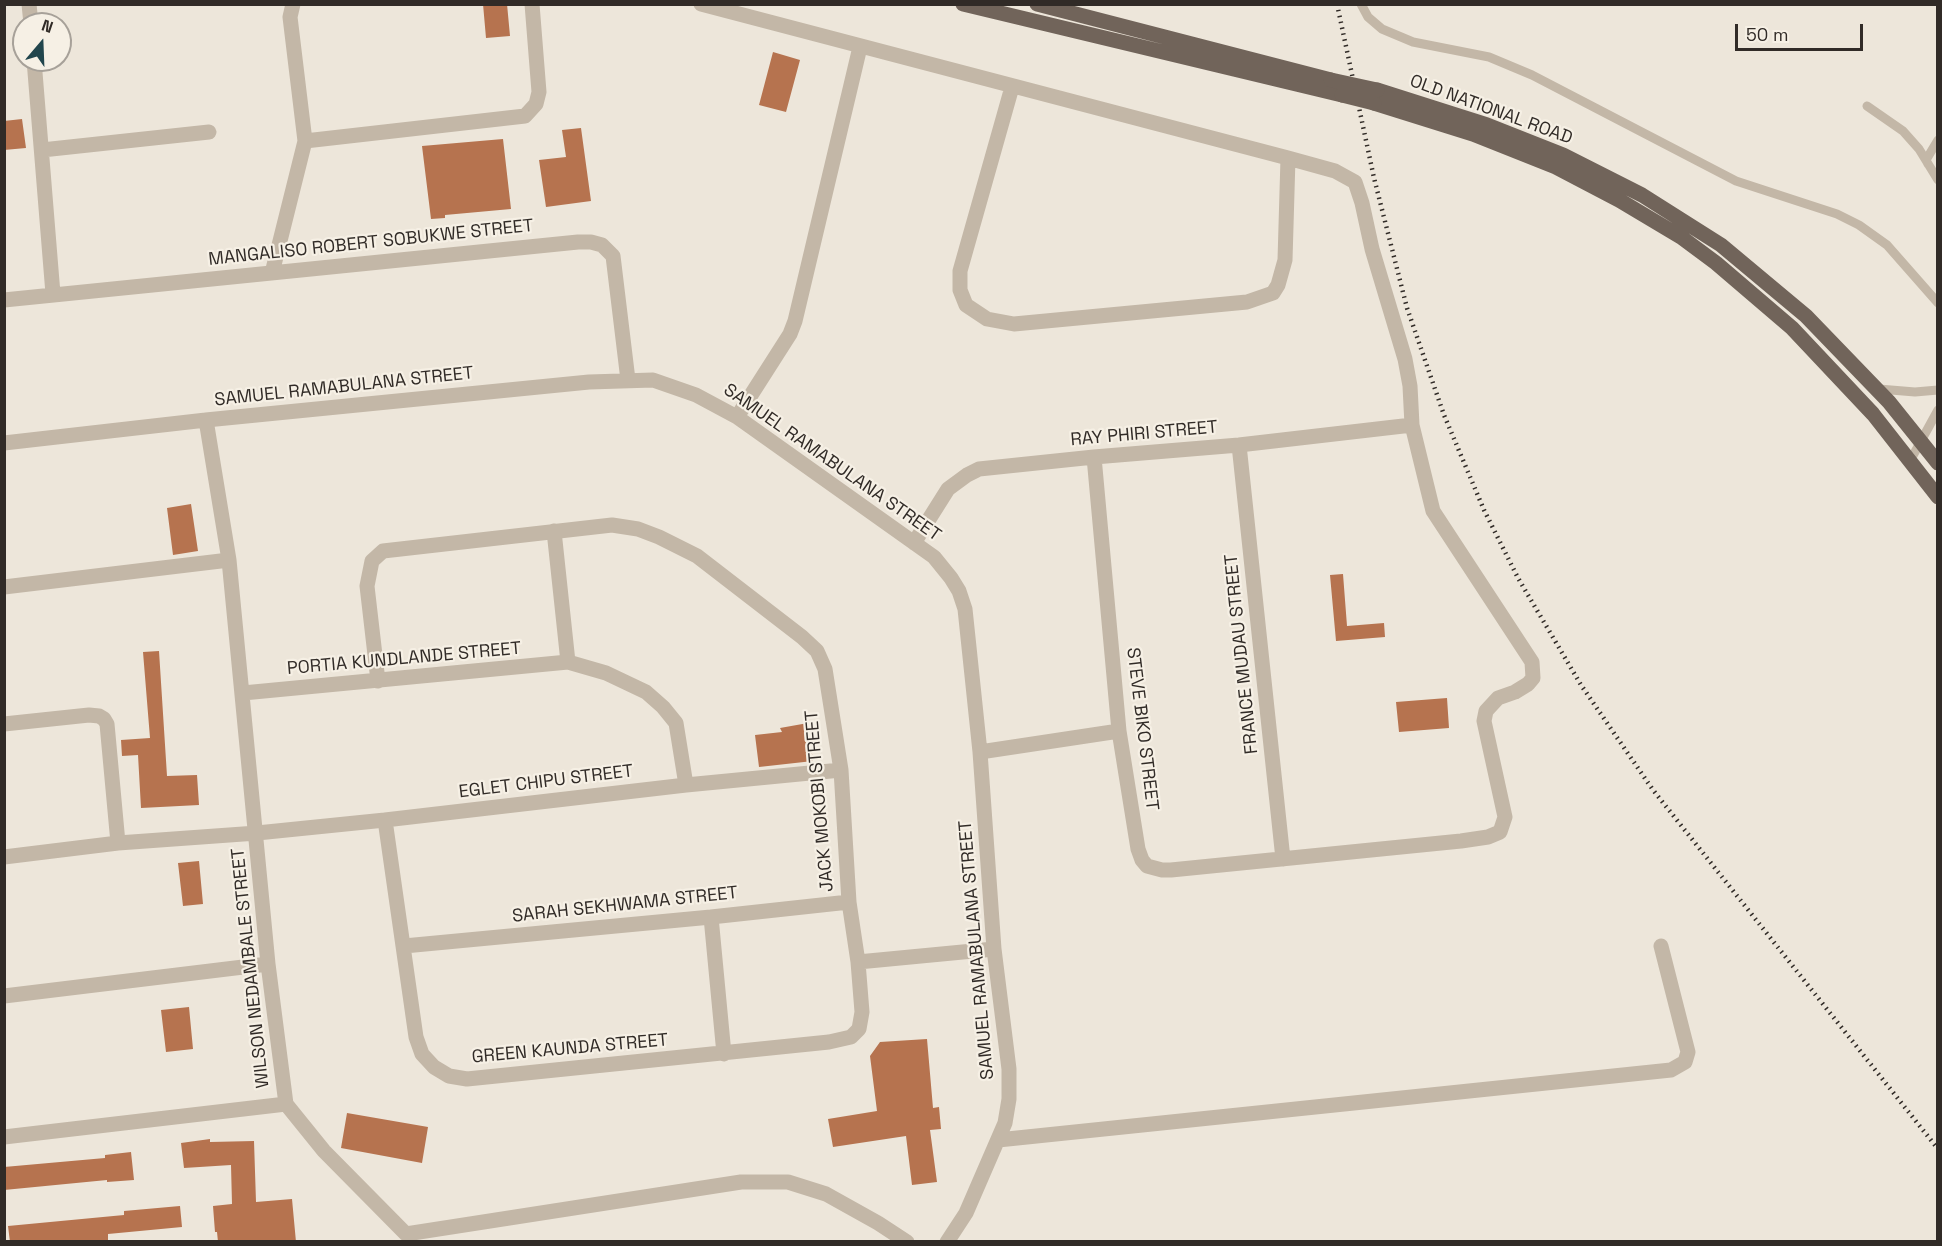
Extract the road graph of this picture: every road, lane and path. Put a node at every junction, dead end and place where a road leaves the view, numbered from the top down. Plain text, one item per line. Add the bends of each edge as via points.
1 (293, 4) edge
2 (532, 4) edge
3 (701, 4) edge
4 (963, 4) edge
5 (1037, 4) edge
6 (1361, 4) edge
7 (860, 47) junction
8 (35, 72) edge
9 (1012, 87) junction
10 (1376, 97) junction
11 (1867, 106) dead end
12 (209, 132) dead end
13 (1938, 140) edge
14 (305, 141) junction
15 (42, 150) junction
16 (1288, 158) junction
17 (1935, 175) edge
18 (272, 273) junction
19 (53, 294) junction
20 (4, 300) edge
21 (1938, 303) edge
22 (628, 380) junction
23 (1876, 388) junction
24 (1938, 390) edge
25 (1938, 410) edge
26 (737, 417) junction
27 (206, 420) junction
28 (1412, 425) junction
29 (1921, 441) junction
30 (4, 443) edge
31 (1239, 445) junction
32 (1094, 457) junction
33 (1910, 461) junction
34 (1938, 463) edge
35 (1938, 497) edge
36 (554, 531) junction
37 (914, 543) junction
38 (229, 560) junction
39 (4, 587) edge
40 (568, 662) junction
41 (378, 681) junction
42 (243, 693) junction
43 (4, 724) edge
44 (1119, 731) junction
45 (980, 752) junction
46 (841, 770) junction
47 (686, 785) junction
48 (385, 820) junction
49 (257, 833) junction
50 (118, 843) junction
51 (4, 856) edge
52 (1283, 859) junction
53 (849, 902) junction
54 (711, 917) junction
55 (404, 946) junction
56 (1661, 946) dead end
57 (994, 949) junction
58 (858, 962) junction
59 (268, 964) junction
60 (4, 996) edge
61 (724, 1054) junction
62 (286, 1104) junction
63 (4, 1137) edge
64 (998, 1140) junction
65 (410, 1238) edge
66 (908, 1242) edge
67 (946, 1242) edge

1 - 14 street via 290,17
2 - 14 street via 538,92 536,104 525,116
3 - 7 street
4 - 10 main road, OLD NATIONAL ROAD, bridge via 1342,95
5 - 10 main road, OLD NATIONAL ROAD, bridge via 1331,80
6 - 21 lane via 1368,17 1382,29 1413,42 1489,57 1532,75 1736,181 1859,225 1887,245
7 - 9 street
7 - 26 street via 795,321
8 - 15 street
9 - 16 street
9 - 16 street via 960,271 960,290 966,305 987,319 1014,324 1247,302 1273,293 1285,260
10 - 23 main road, OLD NATIONAL ROAD via 1498,129 1563,155 1642,195 1721,245 1755,273 1806,316
10 - 33 main road, OLD NATIONAL ROAD via 1557,167 1681,237 1792,328
11 - 17 lane via 1904,131
12 - 15 street
13 - 17 lane via 1926,160
14 - 18 street
15 - 19 street
16 - 28 street via 1335,171 1355,182 1405,359
18 - 19 street, MANGALISO ROBERT SOBUKWE STREET
18 - 22 street, MANGALISO ROBERT SOBUKWE STREET via 578,242 602,245 613,256
19 - 20 street, MANGALISO ROBERT SOBUKWE STREET
22 - 26 street, SAMUEL RAMABULANA STREET via 653,380 672,386
22 - 27 street, SAMUEL RAMABULANA STREET
23 - 24 lane via 1896,392
23 - 29 main road, OLD NATIONAL ROAD
25 - 29 lane
26 - 37 street, SAMUEL RAMABULANA STREET
27 - 30 street, SAMUEL RAMABULANA STREET
27 - 38 street, WILSON NEDAMBALE STREET
28 - 31 street, RAY PHIRI STREET
28 - 52 street, STEVE BIKO STREET via 1433,511 1532,662 1533,678 1523,688 1492,703 1484,722 1504,825 1496,834 1478,839
29 - 33 lane
29 - 34 main road, OLD NATIONAL ROAD
31 - 32 street, RAY PHIRI STREET
31 - 52 street, FRANCE MUDAU STREET
32 - 37 street, RAY PHIRI STREET via 979,469 948,489
32 - 44 street, STEVE BIKO STREET
33 - 35 main road, OLD NATIONAL ROAD
36 - 40 street
36 - 41 street, JACK MOKOBI STREET via 378,554 372,561 367,586
36 - 46 street, JACK MOKOBI STREET via 612,525 659,537 697,556 802,638 817,651 825,669
37 - 45 street, SAMUEL RAMABULANA STREET via 944,568 965,609
38 - 39 street
38 - 42 street, WILSON NEDAMBALE STREET
40 - 41 street, PORTIA KUNDLANDE STREET
40 - 47 street via 606,673 646,692 663,707 676,723
41 - 42 street, PORTIA KUNDLANDE STREET
42 - 49 street, WILSON NEDAMBALE STREET
43 - 50 street via 89,715 104,719
44 - 45 street
44 - 52 street, STEVE BIKO STREET via 1138,849 1148,866 1171,870
45 - 57 street, SAMUEL RAMABULANA STREET
46 - 47 street, EGLET CHIPU STREET
46 - 53 street, JACK MOKOBI STREET
47 - 48 street, EGLET CHIPU STREET
48 - 49 street, EGLET CHIPU STREET
48 - 55 street, GREEN KAUNDA STREET
49 - 50 street, EGLET CHIPU STREET
49 - 59 street, WILSON NEDAMBALE STREET
50 - 51 street, EGLET CHIPU STREET
53 - 54 street, SARAH SEKHWAMA STREET
53 - 58 street, JACK MOKOBI STREET
54 - 55 street, SARAH SEKHWAMA STREET
54 - 61 street
55 - 61 street, GREEN KAUNDA STREET via 416,1037 422,1054 449,1076 466,1078
56 - 64 street via 1688,1052 1686,1062 1671,1070
57 - 58 street
57 - 64 street, SAMUEL RAMABULANA STREET via 1009,1069 1009,1100
58 - 61 street, GREEN KAUNDA STREET via 862,1020 855,1034 829,1042
59 - 60 street
59 - 62 street, WILSON NEDAMBALE STREET
62 - 63 street
62 - 65 street, WILSON NEDAMBALE STREET via 324,1151
64 - 67 street, SAMUEL RAMABULANA STREET via 966,1213
65 - 66 street, WILSON NEDAMBALE STREET via 741,1182 788,1182 825,1194

